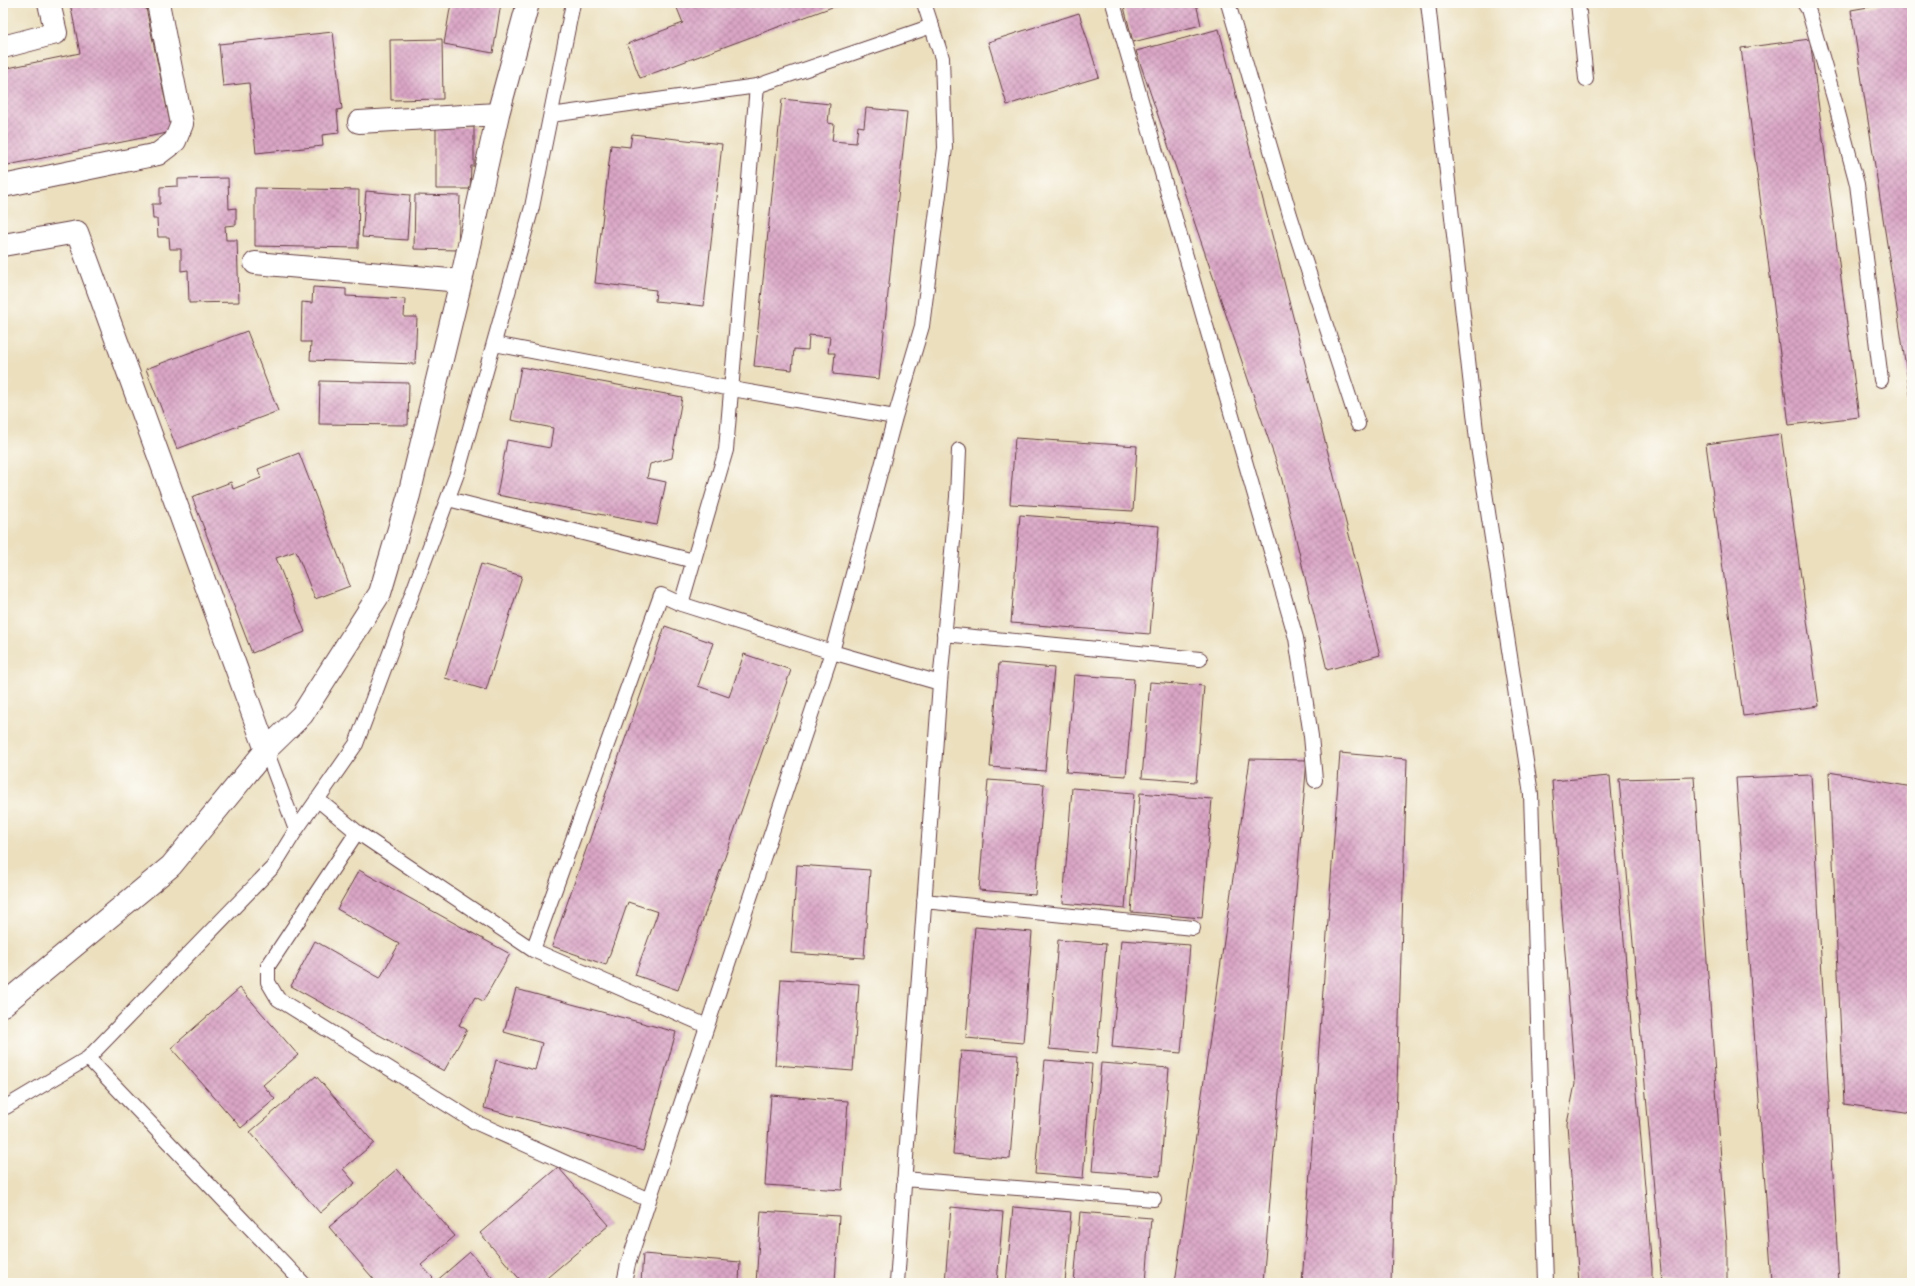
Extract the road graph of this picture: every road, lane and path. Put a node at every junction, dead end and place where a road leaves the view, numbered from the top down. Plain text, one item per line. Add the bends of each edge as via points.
1 (49, 3) edge
2 (158, 3) edge
3 (528, 3) edge
4 (573, 3) edge
5 (924, 3) edge
6 (1113, 3) edge
7 (1228, 3) edge
8 (1428, 3) edge
9 (1578, 3) edge
10 (1804, 3) edge
11 (932, 26) junction
12 (3, 47) edge
13 (1586, 79) dead end
14 (756, 86) junction
15 (498, 114) junction
16 (551, 115) junction
17 (359, 122) dead end
18 (3, 186) edge
19 (3, 245) edge
20 (256, 263) dead end
21 (461, 281) junction
22 (494, 344) junction
23 (1881, 380) dead end
24 (732, 389) junction
25 (895, 417) junction
26 (1358, 424) dead end
27 (959, 450) dead end
28 (448, 499) junction
29 (694, 561) junction
30 (681, 604) junction
31 (944, 634) junction
32 (832, 652) junction
33 (1200, 659) dead end
34 (940, 683) junction
35 (266, 750) junction
36 (1315, 780) dead end
37 (317, 799) junction
38 (296, 830) junction
39 (357, 832) junction
40 (924, 901) junction
41 (1193, 928) dead end
42 (533, 950) junction
43 (3, 1005) edge
44 (707, 1026) junction
45 (88, 1058) junction
46 (6, 1107) dead end
47 (904, 1179) junction
48 (1154, 1199) dead end
49 (649, 1200) junction
50 (303, 1283) edge
51 (624, 1283) edge
52 (897, 1283) edge
53 (1546, 1283) edge

1 - 12 street via 56,33
2 - 18 street via 182,124 175,141 158,154
3 - 15 street
4 - 16 lane
5 - 11 lane
6 - 36 lane via 1296,638
7 - 26 lane via 1290,215
8 - 53 lane via 1477,440 1531,794
9 - 13 lane
10 - 23 lane via 1808,9 1857,184
11 - 14 lane
11 - 25 lane via 942,58 945,148 922,326
14 - 16 lane
14 - 24 lane
15 - 17 street
15 - 21 street
16 - 22 lane via 532,207
19 - 35 street via 77,232
20 - 21 street
21 - 35 street via 409,494 380,593 302,715
22 - 24 lane
22 - 28 lane
24 - 25 lane
24 - 29 lane via 726,450
25 - 32 lane
27 - 31 lane
28 - 29 lane
28 - 37 lane via 356,744
29 - 30 lane
30 - 32 lane
30 - 42 lane via 661,595
31 - 33 lane
31 - 34 lane
32 - 34 lane
32 - 44 lane
34 - 40 lane
35 - 38 lane
35 - 43 street via 171,866
37 - 38 lane
37 - 39 lane
38 - 45 lane via 273,867
39 - 42 lane
39 - 49 lane via 268,966 268,982 278,999 475,1122
40 - 41 lane
40 - 47 lane
42 - 44 lane
44 - 49 lane
45 - 46 lane
45 - 50 lane
47 - 48 lane
47 - 52 lane
49 - 51 lane

